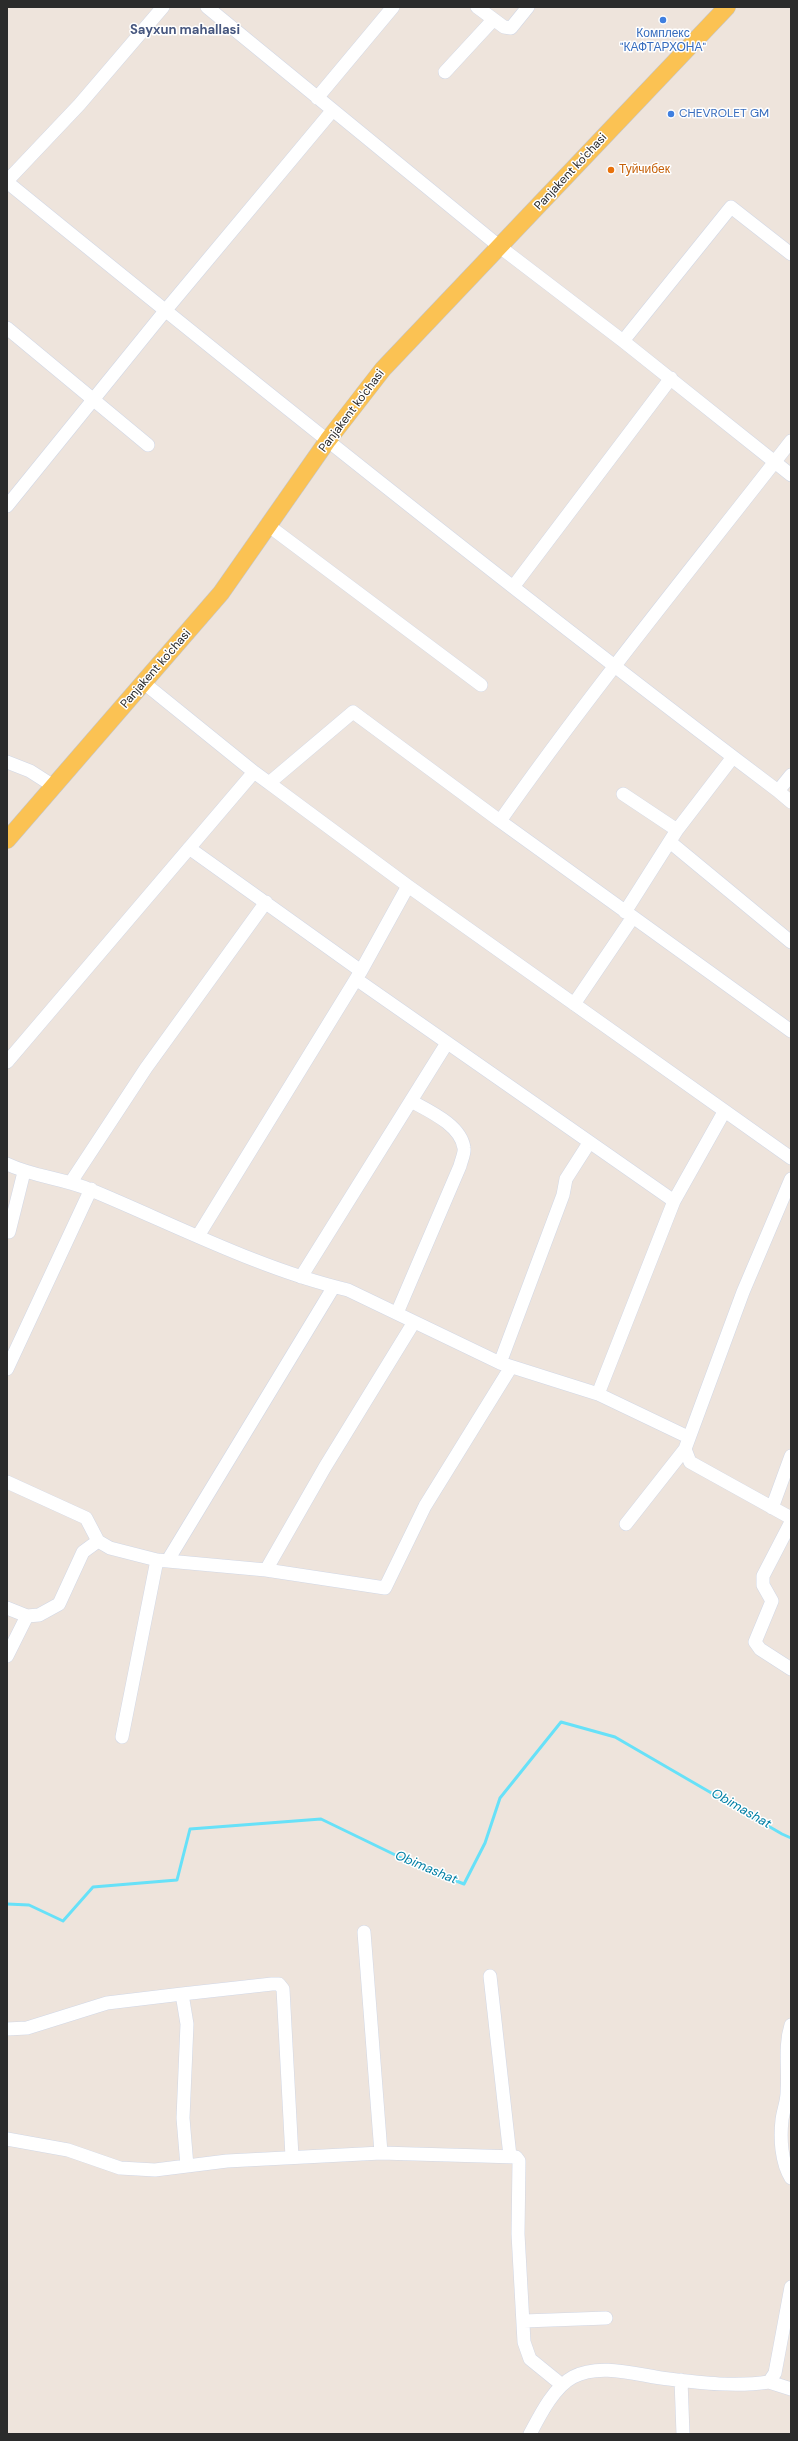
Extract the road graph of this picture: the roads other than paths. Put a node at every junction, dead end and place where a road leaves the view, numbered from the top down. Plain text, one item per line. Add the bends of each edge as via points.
1 (163, 7) edge
2 (207, 7) edge
3 (393, 7) edge
4 (477, 7) edge
5 (528, 7) edge
6 (722, 9) edge
7 (493, 20) junction
8 (445, 72) dead end
9 (317, 98) junction
10 (332, 111) junction
11 (7, 182) edge
12 (500, 247) junction
13 (791, 254) edge
14 (165, 311) junction
15 (7, 328) edge
16 (624, 341) junction
17 (670, 378) junction
18 (93, 399) junction
19 (328, 440) junction
20 (791, 441) edge
21 (148, 445) dead end
22 (775, 462) junction
23 (791, 475) edge
24 (7, 506) edge
25 (269, 526) junction
26 (513, 587) junction
27 (614, 665) junction
28 (144, 683) junction
29 (481, 685) dead end
30 (733, 757) junction
31 (7, 762) edge
32 (254, 772) junction
33 (791, 776) edge
34 (269, 783) junction
35 (55, 787) junction
36 (778, 792) junction
37 (623, 794) dead end
38 (791, 802) edge
39 (500, 821) junction
40 (677, 830) junction
41 (7, 840) edge
42 (670, 842) junction
43 (189, 848) junction
44 (408, 886) junction
45 (266, 902) junction
46 (629, 914) junction
47 (791, 942) edge
48 (361, 971) junction
49 (574, 1004) junction
50 (791, 1031) edge
51 (447, 1043) junction
52 (7, 1062) edge
53 (411, 1101) junction
54 (724, 1112) junction
55 (590, 1143) junction
56 (791, 1158) edge
57 (7, 1164) edge
58 (24, 1172) junction
59 (791, 1179) edge
60 (71, 1182) junction
61 (91, 1189) junction
62 (674, 1201) junction
63 (9, 1232) dead end
64 (198, 1236) junction
65 (302, 1276) junction
66 (333, 1288) junction
67 (397, 1313) junction
68 (414, 1322) junction
69 (506, 1365) junction
70 (7, 1368) edge
71 (598, 1394) junction
72 (687, 1443) junction
73 (791, 1456) edge
74 (7, 1482) edge
75 (772, 1508) junction
76 (791, 1518) edge
77 (791, 1522) edge
78 (626, 1524) dead end
79 (98, 1540) junction
80 (162, 1560) junction
81 (266, 1570) junction
82 (7, 1608) edge
83 (27, 1616) junction
84 (7, 1656) edge
85 (791, 1669) edge
86 (122, 1737) dead end
87 (364, 1932) dead end
88 (490, 1976) dead end
89 (182, 1994) junction
90 (791, 2025) edge
91 (7, 2029) edge
92 (789, 2093) edge
93 (7, 2139) edge
94 (381, 2153) junction
95 (510, 2156) junction
96 (292, 2157) junction
97 (187, 2166) junction
98 (790, 2173) edge
99 (791, 2287) edge
100 (606, 2318) dead end
101 (524, 2321) junction
102 (681, 2380) junction
103 (769, 2382) junction
104 (562, 2385) junction
105 (791, 2389) edge
106 (530, 2434) edge
107 (683, 2434) edge

1 - 11 street
2 - 9 street
3 - 9 street
4 - 7 street
5 - 7 street via 510,28
6 - 12 main road, Panjakent ko'chasi
7 - 8 street
9 - 10 street
10 - 12 street
10 - 14 street
11 - 14 street
12 - 16 street
12 - 19 main road, Panjakent ko'chasi via 383,369
13 - 16 street via 731,207
14 - 18 street
14 - 19 street
15 - 18 street
16 - 17 street
17 - 22 street
17 - 26 street
18 - 21 street
18 - 24 street
19 - 25 main road, Panjakent ko'chasi
19 - 26 street
20 - 22 street
22 - 23 street
22 - 27 street
25 - 28 main road, Panjakent ko'chasi via 221,593
25 - 29 street
26 - 27 street
27 - 30 street
27 - 39 street
28 - 32 street
28 - 35 main road, Panjakent ko'chasi
30 - 36 street
30 - 40 street
31 - 35 street via 30,771
32 - 34 street
32 - 43 street
33 - 36 street
34 - 39 street via 353,712
34 - 44 street
35 - 41 main road, Panjakent ko'chasi
36 - 38 street
37 - 40 street
39 - 46 street
40 - 42 street
42 - 46 street
42 - 47 street
43 - 45 street
43 - 52 street
44 - 48 street
44 - 49 street
45 - 48 street
45 - 60 street via 146,1068
46 - 49 street
46 - 50 street
48 - 51 street via 356,979
48 - 64 street
49 - 54 street
51 - 53 street
51 - 55 street
53 - 65 street
53 - 67 street via 453,1129 462,1140 465,1149
54 - 56 street
54 - 62 street
55 - 62 street
55 - 69 street via 566,1179 563,1195
57 - 58 street
58 - 60 street
58 - 63 street
59 - 72 street via 743,1292
60 - 61 street
61 - 64 street
61 - 70 street
62 - 71 street
64 - 65 street
65 - 66 street
66 - 67 street via 348,1290
66 - 80 street
67 - 68 street
68 - 69 street
68 - 81 street via 325,1467
69 - 71 street
69 - 81 street via 425,1506 385,1588
71 - 72 street
72 - 75 street via 690,1462
72 - 78 street
73 - 75 street
74 - 79 street via 86,1518
75 - 76 street
77 - 85 street via 763,1576 763,1585 772,1601 755,1642 760,1649
79 - 80 street via 110,1548
79 - 83 street via 83,1552 59,1604 39,1615
80 - 81 street
80 - 86 street
82 - 83 street
83 - 84 street
87 - 94 street
88 - 95 street
89 - 91 street via 107,2003 27,2028
89 - 96 street via 272,1984 279,1984 283,1989
89 - 97 street via 187,2024 183,2118
90 - 92 street via 787,2036
92 - 98 street via 782,2120 782,2147
93 - 97 street via 68,2150 120,2168 155,2170
94 - 95 street
94 - 96 street
95 - 101 street via 516,2157 519,2161 518,2234
96 - 97 street
99 - 103 street via 775,2372
100 - 101 street
101 - 104 street via 524,2342 530,2359
102 - 103 street via 749,2385
102 - 104 street via 592,2371 574,2376
102 - 107 street
103 - 105 street
104 - 106 street

